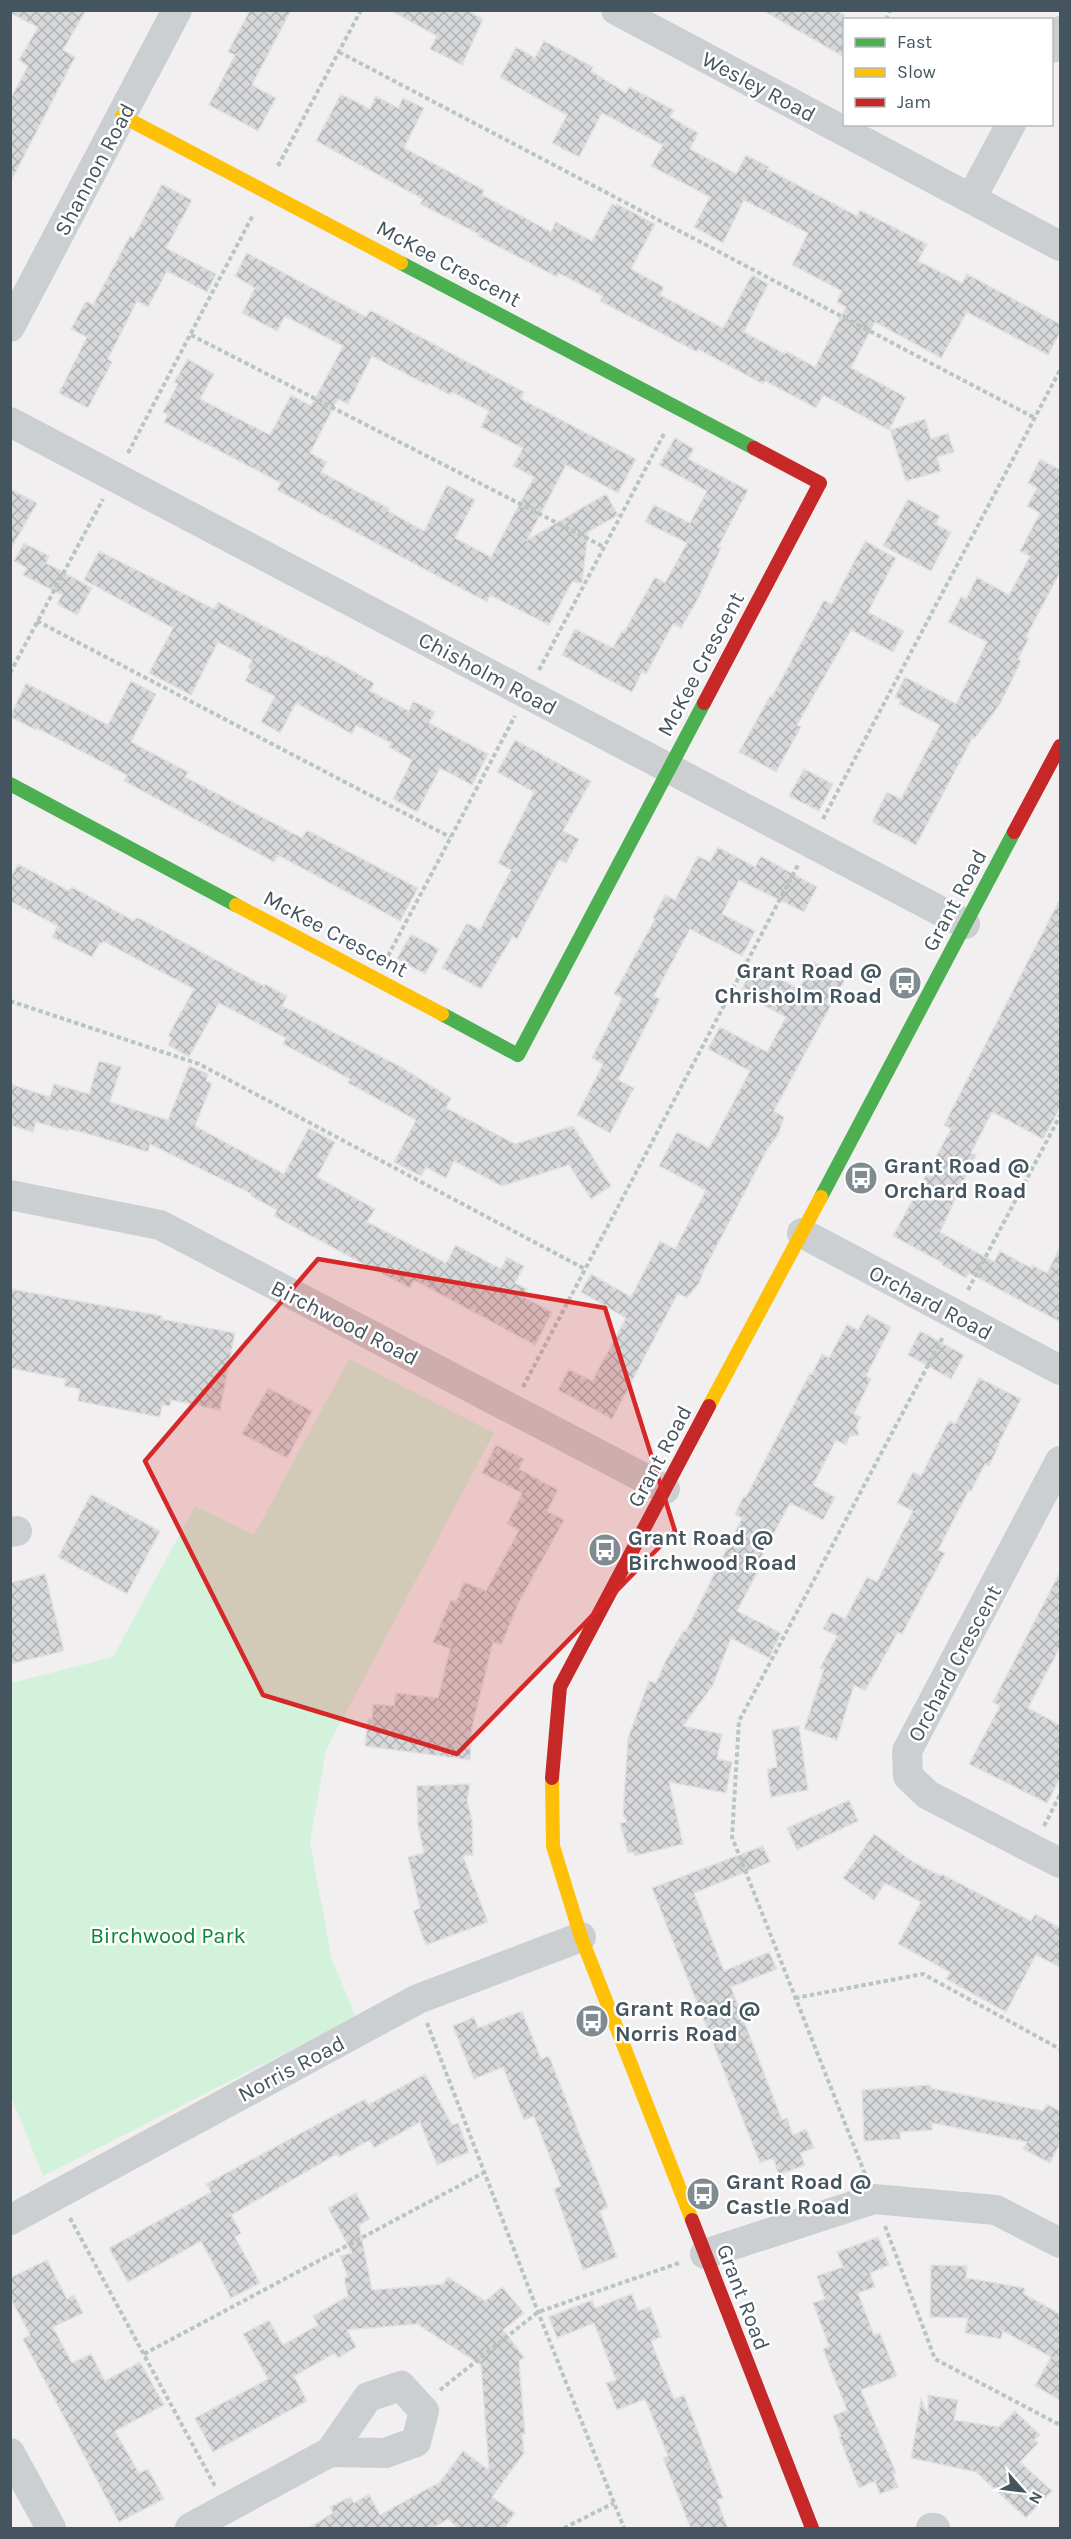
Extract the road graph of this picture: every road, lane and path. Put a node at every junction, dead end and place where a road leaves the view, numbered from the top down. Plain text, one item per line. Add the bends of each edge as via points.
1 (177, 10) edge
2 (361, 10) edge
3 (616, 10) edge
4 (1060, 31) edge
5 (1053, 46) edge
6 (339, 52) junction
7 (122, 116) junction
8 (1010, 126) edge
9 (266, 191) junction
10 (971, 199) junction
11 (1060, 246) edge
12 (10, 327) edge
13 (191, 335) junction
14 (1060, 370) edge
15 (1035, 418) junction
16 (10, 422) edge
17 (115, 477) junction
18 (604, 547) dead end
19 (37, 621) junction
20 (10, 673) edge
21 (1060, 746) edge
22 (668, 768) junction
23 (10, 784) edge
24 (450, 837) dead end
25 (810, 843) junction
26 (965, 924) junction
27 (10, 1001) edge
28 (1060, 1116) edge
29 (10, 1195) edge
30 (802, 1233) junction
31 (585, 1269) junction
32 (955, 1315) junction
33 (1060, 1370) edge
34 (511, 1408) junction
35 (1057, 1477) edge
36 (665, 1489) junction
37 (1060, 1795) edge
38 (1032, 1848) junction
39 (1060, 1863) edge
40 (581, 1937) junction
41 (795, 1998) junction
42 (418, 1999) junction
43 (1060, 2049) edge
44 (485, 2172) junction
45 (57, 2194) junction
46 (874, 2199) junction
47 (10, 2220) edge
48 (1060, 2243) edge
49 (705, 2254) junction
50 (538, 2312) junction
51 (144, 2354) junction
52 (419, 2406) junction
53 (1060, 2425) edge
54 (330, 2452) junction
55 (10, 2453) edge
56 (614, 2503) junction
57 (228, 2509) junction
58 (51, 2529) edge
59 (190, 2529) edge
60 (564, 2529) edge
61 (624, 2529) edge
62 (812, 2529) edge

1 - 7 street, Shannon Road
2 - 6 path
3 - 10 street, Wesley Road
4 - 5 street
6 - 9 path
6 - 15 path
7 - 9 street, McKee Crescent
7 - 12 street, Shannon Road
8 - 10 street
9 - 13 path
9 - 22 street, McKee Crescent via 820,483
10 - 11 street, Wesley Road
13 - 17 path
13 - 18 path
14 - 15 path
15 - 25 path
16 - 17 street, Chisholm Road
17 - 19 path
17 - 22 street, Chisholm Road
19 - 20 path
19 - 24 path
21 - 26 street, Grant Road
22 - 23 street, McKee Crescent via 518,1055
22 - 25 street, Chisholm Road
25 - 26 street, Chisholm Road
25 - 31 path
26 - 30 street, Grant Road
27 - 31 path via 199,1064
28 - 32 path
29 - 34 street, Birchwood Road via 160,1226
30 - 32 street, Orchard Road
30 - 36 street, Grant Road
31 - 34 path
32 - 33 street, Orchard Road
32 - 41 path via 739,1721 732,1837
34 - 36 street, Birchwood Road
35 - 38 street, Orchard Crescent via 908,1751 908,1776 928,1795
36 - 40 street, Grant Road via 560,1687 552,1766 553,1846
37 - 38 path
38 - 39 street, Orchard Crescent
40 - 42 street, Norris Road
40 - 49 street, Grant Road
41 - 43 path via 923,1974
41 - 46 path
42 - 44 path
42 - 45 street, Norris Road
44 - 50 path
44 - 51 path
45 - 47 street, Norris Road
45 - 51 path
46 - 48 street via 996,2210
46 - 49 street
46 - 53 path via 935,2360
49 - 50 path
49 - 62 street, Grant Road
50 - 52 path
50 - 56 path
51 - 57 path
52 - 54 street via 424,2411 416,2442 385,2453
52 - 54 street via 401,2386 368,2397
54 - 57 street
55 - 58 street
56 - 60 path
56 - 61 path
57 - 59 street

